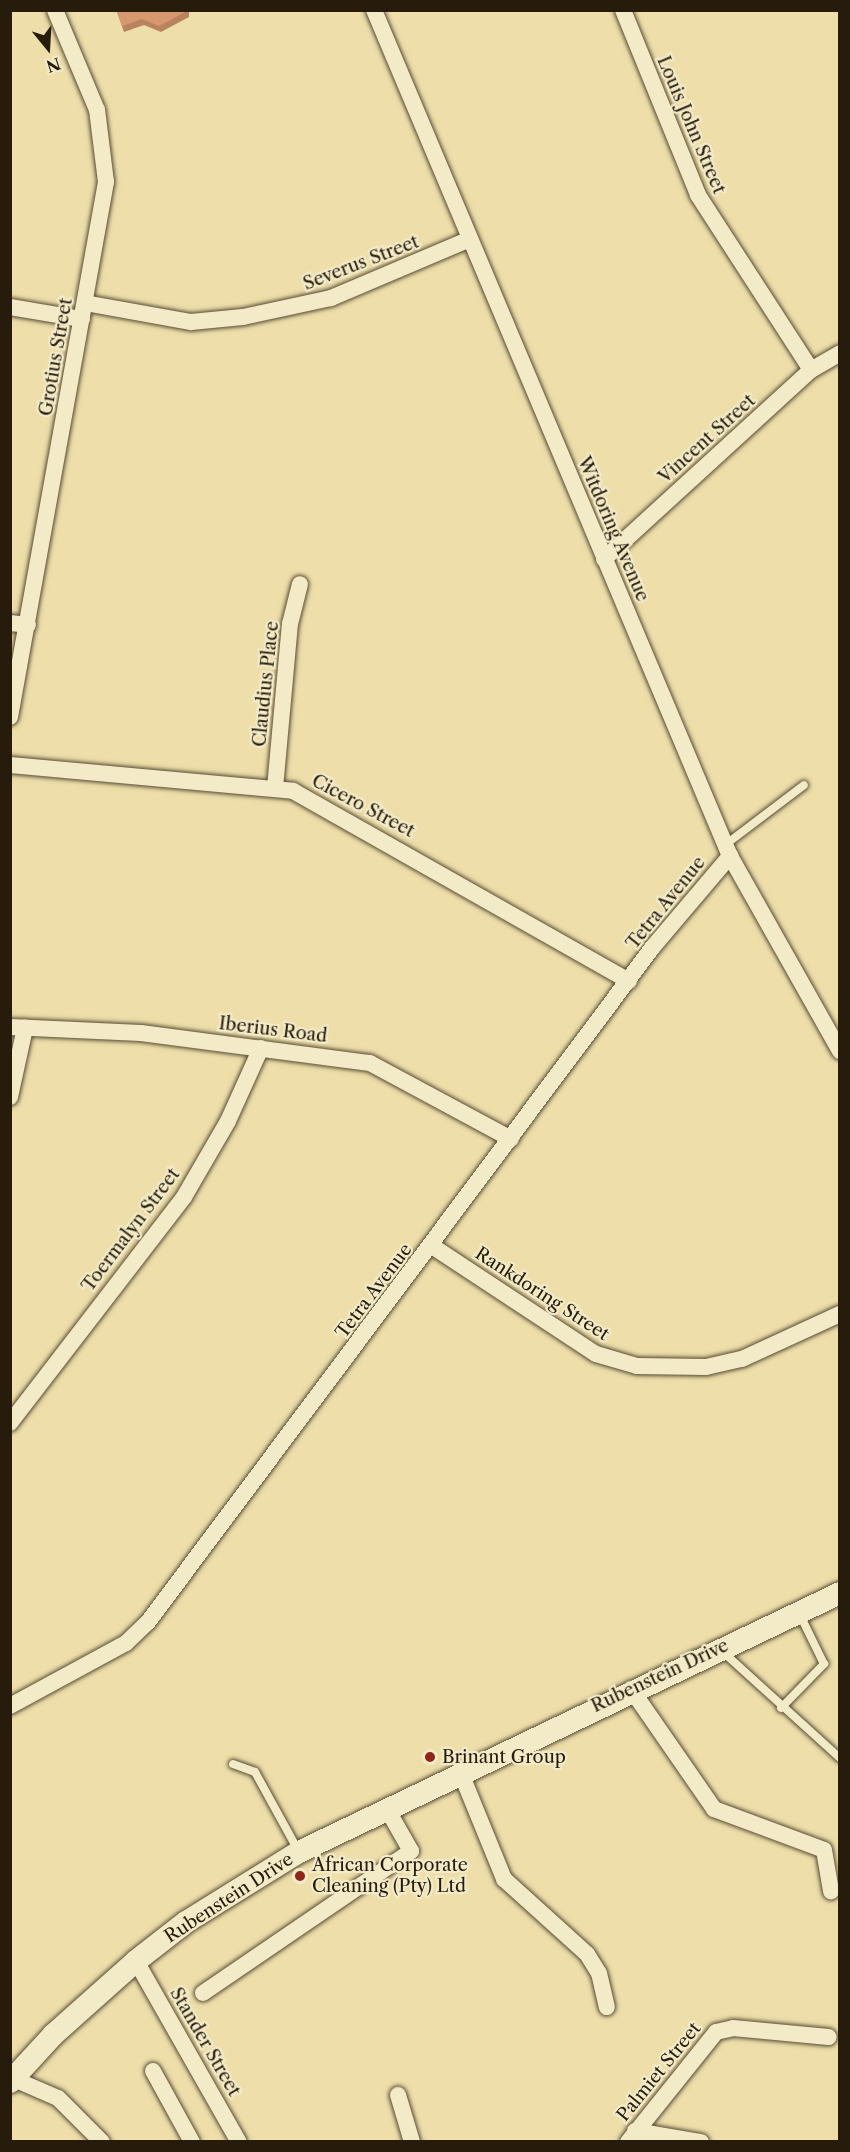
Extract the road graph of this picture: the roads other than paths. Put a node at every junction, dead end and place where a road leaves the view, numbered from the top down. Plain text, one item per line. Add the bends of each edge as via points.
1 (55, 10) edge
2 (374, 10) edge
3 (623, 10) edge
4 (470, 239) junction
5 (10, 307) edge
6 (83, 311) junction
7 (840, 353) edge
8 (811, 370) junction
9 (604, 559) junction
10 (300, 584) dead end
11 (10, 623) edge
12 (28, 625) junction
13 (10, 717) edge
14 (10, 765) edge
15 (804, 785) dead end
16 (275, 788) junction
17 (727, 850) junction
18 (629, 981) junction
19 (18, 1028) edge
20 (261, 1048) junction
21 (840, 1051) edge
22 (10, 1097) edge
23 (511, 1139) junction
24 (432, 1246) junction
25 (840, 1314) edge
26 (10, 1423) edge
27 (840, 1593) edge
28 (799, 1612) junction
29 (718, 1648) junction
30 (631, 1689) junction
31 (10, 1707) edge
32 (781, 1708) junction
33 (840, 1758) edge
34 (233, 1764) dead end
35 (460, 1771) junction
36 (387, 1809) junction
37 (299, 1852) junction
38 (831, 1891) dead end
39 (136, 1961) junction
40 (203, 1993) dead end
41 (607, 2007) dead end
42 (829, 2037) dead end
43 (153, 2071) dead end
44 (12, 2080) edge
45 (398, 2095) dead end
46 (631, 2136) edge
47 (102, 2142) edge
48 (192, 2142) edge
49 (239, 2142) edge
50 (412, 2142) edge
51 (701, 2142) edge

1 - 6 street, Grotius Street via 97,110 107,160
2 - 4 street, Witdoring Avenue
3 - 8 street, Louis John Street via 698,195
4 - 6 street, Severus Street via 345,294 243,317 191,322
4 - 9 street, Witdoring Avenue
5 - 6 street, Severus Street
6 - 12 street, Grotius Street
7 - 8 street, Vincent Street
8 - 9 street, Vincent Street
9 - 17 street, Witdoring Avenue
10 - 16 street, Claudius Place via 290,624
11 - 12 street
12 - 13 street, Grotius Street
14 - 16 street, Cicero Street
15 - 17 lane
16 - 18 street, Cicero Street via 331,808
17 - 18 street, Tetra Avenue
17 - 21 street, Witdoring Avenue
18 - 23 street, Tetra Avenue
19 - 20 street, Iberius Road via 141,1033
19 - 22 street
20 - 23 street, Iberius Road via 370,1063
20 - 26 street, Toermalyn Street via 228,1120 184,1197
23 - 24 street, Tetra Avenue
24 - 25 street, Rankdoring Street via 596,1354 637,1366 706,1367 742,1359
24 - 31 street, Tetra Avenue via 137,1634
27 - 28 street, Rubenstein Drive
28 - 29 street, Rubenstein Drive
28 - 32 lane via 824,1664
29 - 30 street, Rubenstein Drive
29 - 32 lane
30 - 35 street, Rubenstein Drive
30 - 38 street via 714,1809 824,1850
32 - 33 lane
34 - 37 lane via 255,1772
35 - 36 street, Rubenstein Drive
35 - 41 street via 504,1880 587,1953 599,1973
36 - 37 street, Rubenstein Drive
36 - 40 street via 411,1851
37 - 39 street, Rubenstein Drive via 186,1922
39 - 44 street, Rubenstein Drive via 53,2035
39 - 49 street, Stander Street
42 - 46 street, Palmiet Street via 746,2028 716,2032
43 - 48 street
44 - 47 street via 58,2098
45 - 50 street
46 - 51 street

